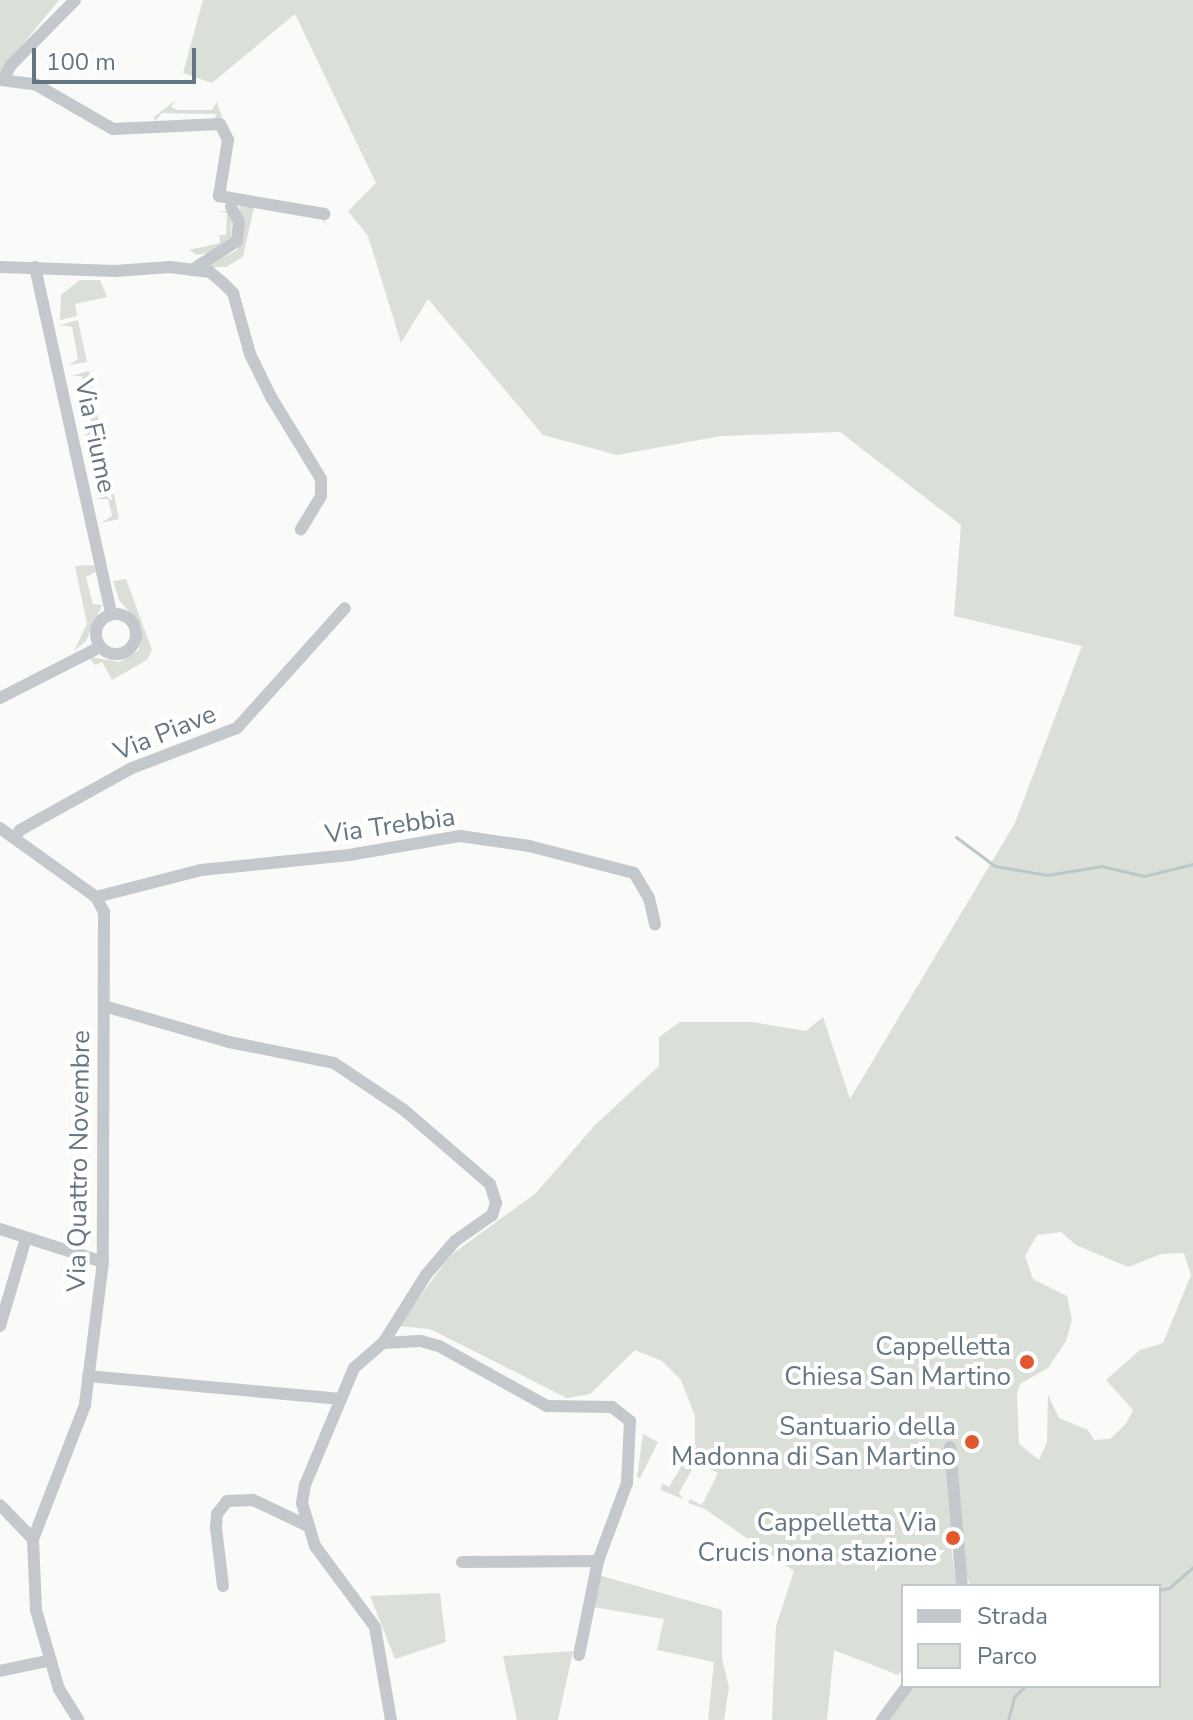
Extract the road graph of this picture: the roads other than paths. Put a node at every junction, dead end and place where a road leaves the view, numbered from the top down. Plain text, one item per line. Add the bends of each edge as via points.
1 (75, 0) edge
2 (1, 80) edge
3 (231, 207) dead end
4 (324, 214) dead end
5 (0, 267) edge
6 (35, 267) junction
7 (192, 270) junction
8 (301, 529) dead end
9 (345, 608) dead end
10 (111, 614) junction
11 (100, 647) junction
12 (0, 698) edge
13 (0, 828) edge
14 (14, 838) junction
15 (96, 897) junction
16 (655, 924) dead end
17 (104, 1006) junction
18 (0, 1229) edge
19 (26, 1238) junction
20 (103, 1262) junction
21 (0, 1326) edge
22 (383, 1343) junction
23 (88, 1376) junction
24 (341, 1399) junction
25 (950, 1447) dead end
26 (0, 1505) edge
27 (306, 1525) junction
28 (33, 1539) junction
29 (598, 1561) junction
30 (462, 1562) dead end
31 (962, 1584) edge
32 (223, 1586) dead end
33 (579, 1655) dead end
34 (51, 1660) junction
35 (0, 1671) edge
36 (906, 1688) edge
37 (78, 1720) edge
38 (391, 1720) edge
39 (882, 1720) edge

1 - 2 street
2 - 4 street via 35,84 113,129 220,124 228,140 219,196
3 - 7 street via 239,222 237,241
5 - 6 street
6 - 7 street
6 - 10 street, Via Fiume
7 - 8 street via 210,272 233,293 250,354 321,479 321,496
9 - 14 street, Via Piave via 237,728 132,768
10 - 11 street via 98,623
10 - 11 street via 131,620 134,642 122,653
11 - 12 street
13 - 14 street
14 - 15 street
15 - 16 street, Via Trebbia via 201,870 349,855 460,836 529,846 634,873 649,898
15 - 17 street, Via Quattro Novembre via 104,912
17 - 20 street, Via Quattro Novembre
17 - 22 street via 229,1042 334,1063 404,1110 490,1184 496,1203 492,1215 455,1241 426,1275
18 - 19 street
19 - 20 street
19 - 21 street
20 - 23 street, Via Quattro Novembre
22 - 24 street via 354,1368
22 - 29 street via 421,1341 439,1346 547,1406 619,1409 633,1429 627,1483
23 - 24 street
23 - 28 street, Via Quattro Novembre via 85,1405
24 - 27 street via 305,1485
25 - 31 street
26 - 28 street
27 - 32 street via 253,1500 227,1501 216,1528
27 - 38 street via 315,1546 375,1627
28 - 34 street, Via Quattro Novembre via 36,1610
29 - 30 street
29 - 33 street
34 - 35 street
34 - 37 street, Via Quattro Novembre via 59,1689
36 - 39 street

